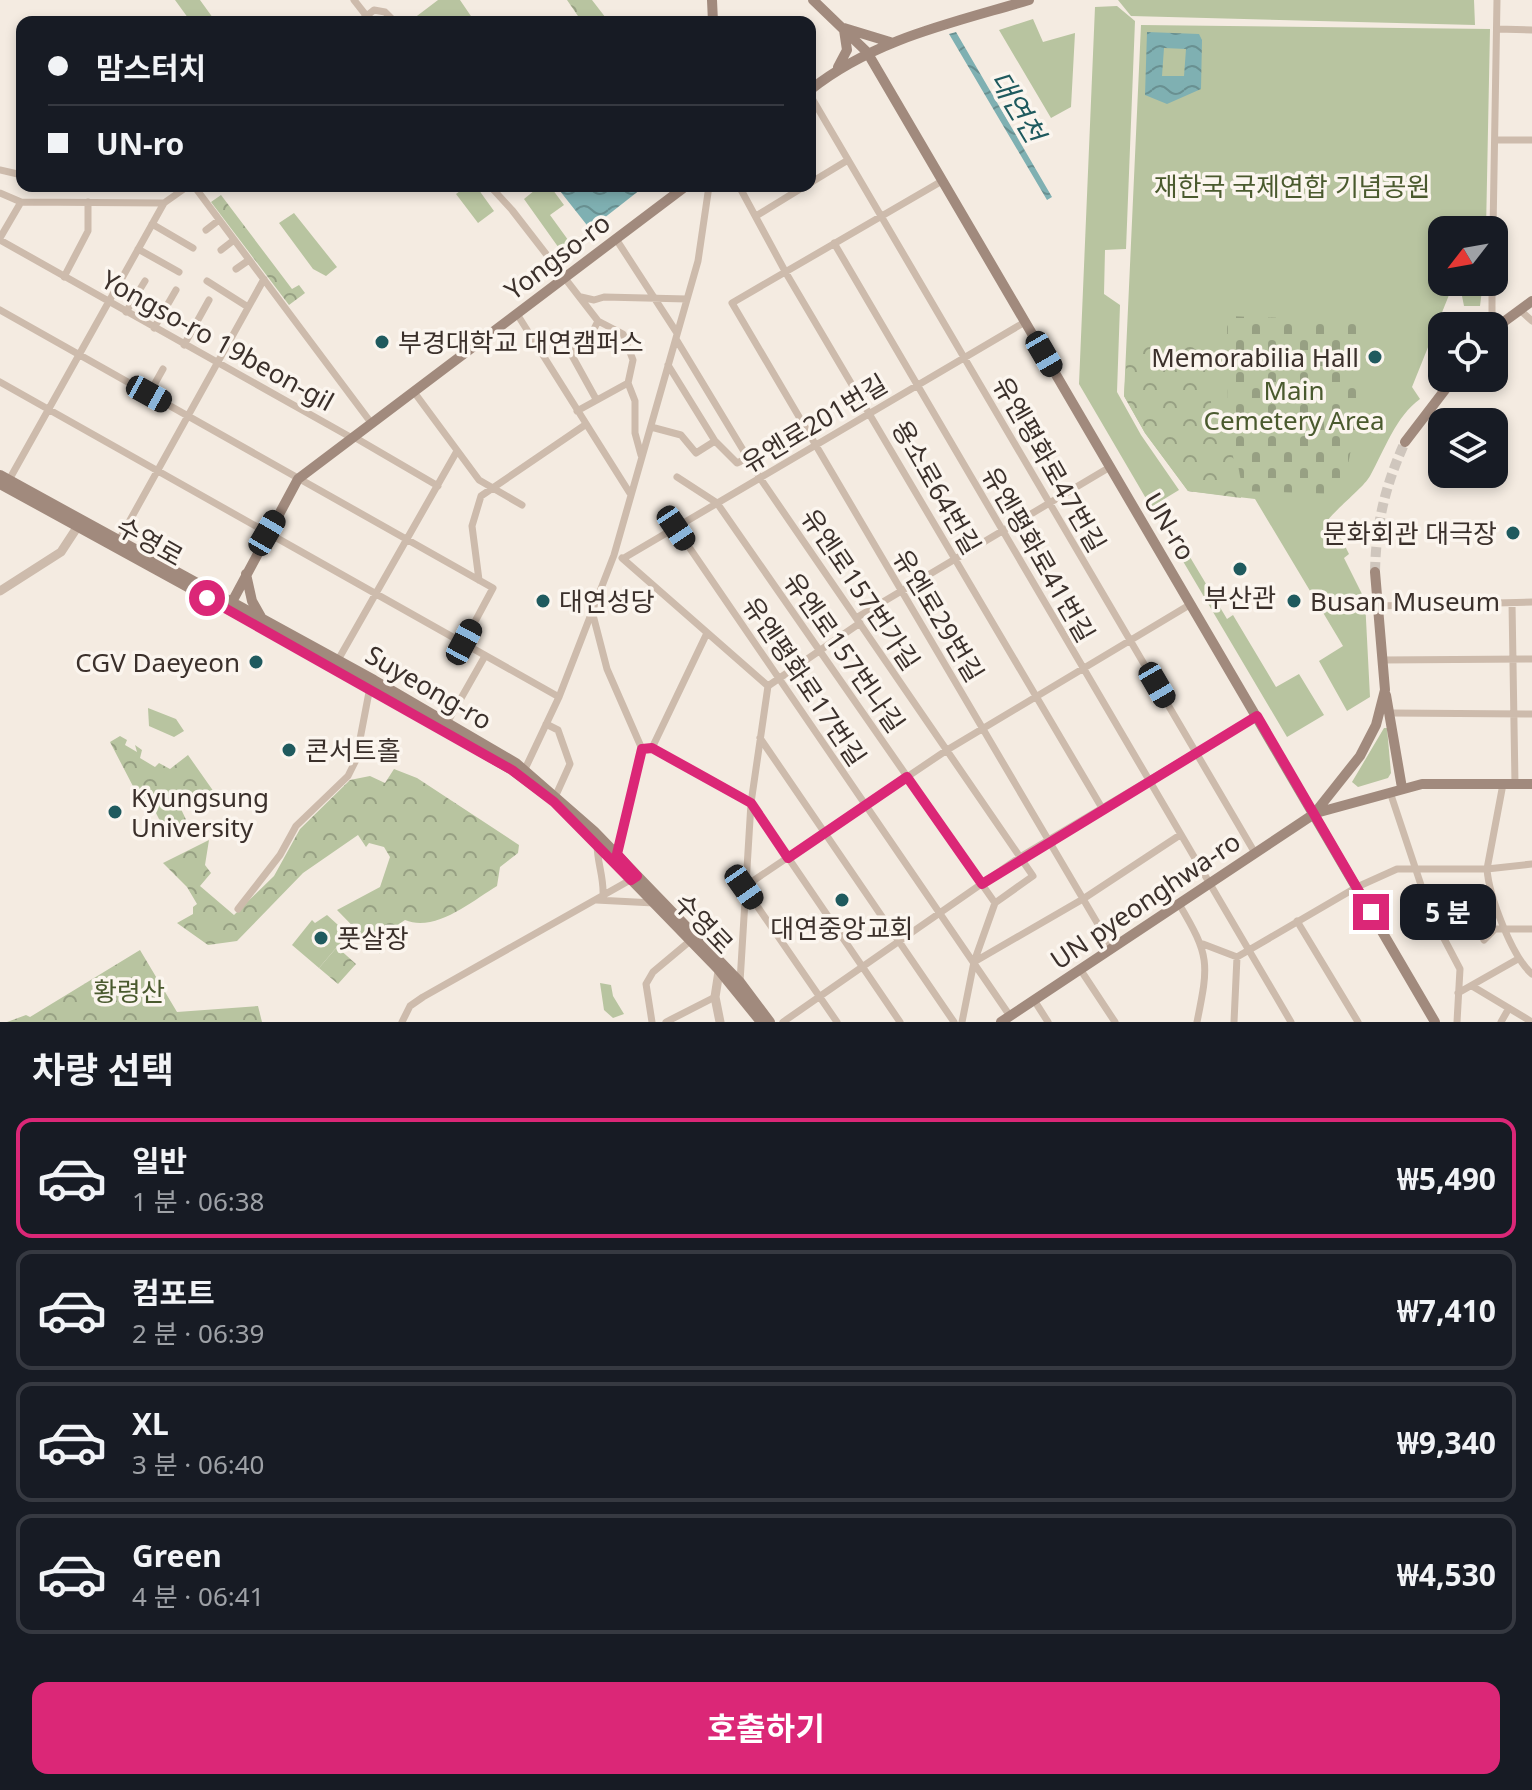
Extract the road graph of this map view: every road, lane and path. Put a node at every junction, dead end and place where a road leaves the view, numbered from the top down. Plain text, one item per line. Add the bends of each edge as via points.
1 (354, 0) edge
2 (813, 0) edge
3 (1029, 0) edge
4 (1497, 0) edge
5 (365, 14) joint
6 (388, 16) edge
7 (843, 27) junction
8 (1497, 29) junction
9 (1532, 30) edge
10 (891, 42) junction
11 (867, 52) junction
12 (836, 69) junction
13 (816, 87) edge
14 (816, 103) edge
15 (1495, 140) junction
16 (1532, 140) edge
17 (848, 160) junction
18 (816, 179) edge
19 (942, 181) junction
20 (181, 192) edge
21 (196, 192) edge
22 (495, 192) edge
23 (678, 192) edge
24 (709, 192) edge
25 (742, 192) edge
26 (795, 192) edge
27 (0, 193) edge
28 (21, 202) junction
29 (88, 202) junction
30 (164, 203) junction
31 (756, 216) junction
32 (881, 216) junction
33 (1493, 216) edge
34 (219, 220) junction
35 (152, 224) junction
36 (206, 230) dead end
37 (0, 239) edge
38 (616, 239) junction
39 (234, 240) junction
40 (834, 243) junction
41 (193, 248) dead end
42 (138, 249) junction
43 (221, 250) dead end
44 (249, 260) junction
45 (236, 269) dead end
46 (179, 272) dead end
47 (786, 273) junction
48 (64, 277) junction
49 (565, 277) junction
50 (264, 279) junction
51 (145, 281) dead end
52 (207, 281) dead end
53 (176, 290) dead end
54 (581, 297) junction
55 (655, 299) junction
56 (687, 299) junction
57 (209, 300) dead end
58 (1532, 301) edge
59 (108, 302) junction
60 (248, 307) junction
61 (0, 310) edge
62 (1521, 311) junction
63 (126, 312) junction
64 (517, 314) junction
65 (1508, 319) edge
66 (598, 321) junction
67 (1532, 321) edge
68 (1025, 322) junction
69 (154, 328) junction
70 (676, 336) junction
71 (184, 345) junction
72 (78, 354) junction
73 (964, 358) junction
74 (217, 364) junction
75 (668, 365) junction
76 (163, 369) dead end
77 (0, 382) edge
78 (628, 383) junction
79 (917, 385) junction
80 (414, 392) junction
81 (1443, 392) edge
82 (149, 394) junction
83 (596, 399) junction
84 (48, 409) junction
85 (577, 411) junction
86 (871, 413) junction
87 (187, 416) junction
88 (372, 424) junction
89 (585, 425) junction
90 (651, 427) junction
91 (353, 438) junction
92 (715, 441) junction
93 (1405, 442) tunnel mouth
94 (815, 445) junction
95 (457, 451) junction
96 (642, 457) junction
97 (748, 458) junction
98 (1110, 467) junction
99 (158, 470) junction
100 (677, 477) dead end
101 (760, 478) junction
102 (298, 479) junction
103 (3, 480) edge
104 (438, 486) junction
105 (495, 486) junction
106 (631, 495) junction
107 (717, 503) junction
108 (1050, 503) junction
109 (522, 505) dead end
110 (80, 523) junction
111 (676, 528) junction
112 (1002, 531) junction
113 (267, 533) junction
114 (119, 540) junction
115 (407, 540) junction
116 (614, 555) junction
117 (624, 558) junction
118 (956, 559) junction
119 (1375, 572) tunnel mouth
120 (246, 574) junction
121 (479, 580) junction
122 (0, 591) edge
123 (902, 591) junction
124 (376, 594) junction
125 (232, 602) junction
126 (1532, 602) edge
127 (1512, 603) junction
128 (1191, 604) junction
129 (1378, 606) junction
130 (593, 613) junction
131 (262, 619) junction
132 (858, 621) junction
133 (707, 633) junction
134 (1130, 641) junction
135 (464, 642) junction
136 (820, 651) junction
137 (485, 656) junction
138 (1513, 659) junction
139 (1532, 659) edge
140 (338, 660) junction
141 (1383, 660) junction
142 (1083, 669) junction
143 (779, 679) junction
144 (768, 686) junction
145 (370, 687) junction
146 (1385, 690) junction
147 (1036, 696) junction
148 (559, 697) junction
149 (1390, 713) junction
150 (1514, 714) junction
151 (1532, 714) edge
152 (1257, 716) junction
153 (447, 723) junction
154 (546, 724) junction
155 (983, 728) junction
156 (760, 738) junction
157 (652, 748) junction
158 (642, 749) junction
159 (947, 750) junction
160 (1196, 752) junction
161 (525, 769) junction
162 (907, 777) junction
163 (1148, 781) junction
164 (1509, 784) junction
165 (1532, 784) edge
166 (1402, 788) junction
167 (1390, 792) junction
168 (556, 795) junction
169 (751, 803) junction
170 (865, 805) junction
171 (1102, 808) junction
172 (1314, 814) junction
173 (825, 832) junction
174 (1180, 835) junction
175 (1048, 841) junction
176 (597, 844) junction
177 (1255, 853) junction
178 (617, 854) junction
179 (1020, 857) junction
180 (788, 858) junction
181 (1532, 864) edge
182 (1487, 869) junction
183 (1418, 870) junction
184 (634, 878) junction
185 (982, 884) junction
186 (1208, 884) junction
187 (744, 887) junction
188 (1357, 887) junction
189 (603, 895) junction
190 (1083, 899) junction
191 (594, 901) junction
192 (654, 903) junction
193 (995, 903) junction
194 (1179, 904) junction
195 (238, 909) dead end
196 (939, 913) junction
197 (1297, 921) junction
198 (1506, 928) junction
199 (1532, 929) edge
200 (1484, 940) dead end
201 (690, 941) junction
202 (899, 941) junction
203 (1203, 944) junction
204 (1112, 948) junction
205 (1248, 950) junction
206 (1237, 957) junction
207 (1518, 959) junction
208 (974, 962) junction
209 (720, 965) junction
210 (862, 967) junction
211 (1080, 969) junction
212 (1532, 974) edge
213 (740, 982) junction
214 (1472, 986) junction
215 (1458, 993) junction
216 (819, 996) junction
217 (715, 997) junction
218 (1034, 1000) junction
219 (1509, 1008) junction
220 (1011, 1018) edge
221 (1433, 1021) edge
222 (402, 1022) edge
223 (652, 1022) edge
224 (666, 1022) edge
225 (720, 1022) edge
226 (761, 1022) edge
227 (770, 1022) edge
228 (783, 1022) edge
229 (837, 1022) edge
230 (900, 1022) edge
231 (954, 1022) edge
232 (962, 1022) edge
233 (1048, 1022) edge
234 (1115, 1022) edge
235 (1197, 1022) edge
236 (1234, 1022) edge
237 (1291, 1022) edge
238 (1358, 1022) edge
239 (1457, 1022) edge
240 (1501, 1022) edge
241 (1532, 1022) edge

1 - 5 street
2 - 7 main road
3 - 10 main road
4 - 8 street
5 - 6 street via 380,10
7 - 10 main road
7 - 11 main road, UN-ro
7 - 12 main road via 847,50
8 - 9 street
8 - 15 street
10 - 11 main road
11 - 12 main road
11 - 19 main road, UN-ro
12 - 13 main road
14 - 17 street, 유엔평화로47번길
15 - 16 street
15 - 33 street
17 - 18 street
17 - 32 street, 유엔평화로47번길
19 - 32 street
19 - 68 main road, UN-ro
20 - 30 street
21 - 34 street
22 - 49 street
23 - 38 main road, Yongso-ro
24 - 56 street via 707,221
25 - 31 street, 용소로64번길
26 - 31 street
27 - 28 street
28 - 29 street
28 - 37 street
29 - 30 street
29 - 48 street, Yongso-ro 19beon-gil via 88,231
30 - 35 street
31 - 47 street, 용소로64번길
32 - 40 street
32 - 73 street, 유엔평화로47번길
34 - 36 street
34 - 39 street
35 - 41 street
35 - 42 street
37 - 48 street, Yongso-ro 19beon-gil
38 - 49 main road, Yongso-ro
38 - 55 street, 유엔로157번가길
39 - 43 street
39 - 44 street
40 - 47 street
40 - 79 street, 유엔평화로41번길
42 - 46 street
42 - 59 street
44 - 45 street
44 - 50 street
47 - 86 street, 용소로64번길
47 - 94 street, 유엔로29번길 via 732,303
48 - 59 street, Yongso-ro 19beon-gil
49 - 54 street
49 - 64 main road, Yongso-ro
50 - 60 street
50 - 88 street
51 - 63 street
52 - 60 street
53 - 69 street
54 - 55 street
54 - 66 street
55 - 56 street
55 - 70 street, 유엔로157번가길
56 - 70 street
57 - 71 street
58 - 62 main road
59 - 63 street, Yongso-ro 19beon-gil
59 - 72 street
60 - 74 street
61 - 72 street
62 - 65 main road
62 - 67 street
63 - 69 street, Yongso-ro 19beon-gil
64 - 80 main road, Yongso-ro
64 - 85 street
66 - 78 street via 623,334 633,360
66 - 83 street via 589,339 570,352
68 - 73 street, 유엔로201번길
68 - 98 main road, UN-ro
69 - 71 street, Yongso-ro 19beon-gil
70 - 75 street
70 - 97 street, 유엔로157번가길
71 - 74 street, Yongso-ro 19beon-gil
72 - 82 street
72 - 84 street
73 - 79 street, 유엔로201번길
73 - 108 street, 유엔평화로47번길
74 - 87 street
74 - 91 street, Yongso-ro 19beon-gil
75 - 90 street
75 - 92 street
76 - 82 street
77 - 84 street
78 - 83 street
78 - 96 street
79 - 86 street, 유엔로201번길
79 - 112 street, 유엔평화로41번길
80 - 88 main road, Yongso-ro
80 - 95 street
81 - 93 main road
82 - 87 street
83 - 85 street
84 - 99 street
84 - 103 street
85 - 89 street
86 - 94 street, 유엔로201번길
86 - 118 street, 용소로64번길
87 - 99 street
87 - 102 street
88 - 91 main road, Yongso-ro
89 - 105 street
89 - 106 street
90 - 92 street via 681,435 696,453
90 - 96 street
91 - 102 main road, Yongso-ro
91 - 104 street, Yongso-ro 19beon-gil
92 - 97 street via 737,463
94 - 101 street, 유엔로201번길
94 - 123 street, 유엔로29번길
95 - 104 street
95 - 105 street via 479,480
96 - 106 street
97 - 101 street, 유엔로157번가길
98 - 108 street
98 - 128 main road, UN-ro
99 - 113 street
99 - 114 street
100 - 107 street
101 - 107 street, 유엔로201번길
101 - 132 street, 유엔로157번가길
102 - 113 main road, Yongso-ro
102 - 115 street
103 - 110 main road, Suyeong-ro
104 - 115 street
105 - 109 street
105 - 121 street via 481,496 472,526
106 - 116 street
107 - 111 street, 유엔로201번길
107 - 136 street, 유엔로157번나길
108 - 112 street
108 - 134 street, 유엔평화로47번길
110 - 114 main road, Suyeong-ro
110 - 122 street via 61,552
110 - 145 main road, 수영로
111 - 117 street, 유엔로201번길
111 - 143 street, 유엔평화로17번길
112 - 118 street
112 - 142 street, 유엔평화로41번길
113 - 120 main road, Yongso-ro
113 - 124 street
114 - 125 main road, Suyeong-ro
115 - 121 street
115 - 124 street
116 - 117 street
116 - 130 street
117 - 133 street
118 - 123 street
118 - 147 street, 용소로64번길
119 - 129 main road
120 - 125 main road, Yongso-ro
120 - 131 main road
121 - 135 street via 493,588
123 - 132 street
123 - 155 street, 유엔로29번길
124 - 135 street
124 - 140 street
125 - 131 main road, Suyeong-ro
126 - 127 street
127 - 129 street
127 - 138 street
128 - 134 street
128 - 152 main road, UN-ro
129 - 141 main road
130 - 148 street
130 - 158 street via 607,669
131 - 140 main road, Suyeong-ro
132 - 136 street
132 - 159 street, 유엔로157번가길
133 - 144 street
133 - 157 street
134 - 142 street
134 - 160 street, 유엔평화로47번길
135 - 137 street
136 - 143 street
136 - 162 street, 유엔로157번나길
137 - 148 street
137 - 153 street
138 - 139 street
138 - 141 street
138 - 150 street
140 - 153 main road, Suyeong-ro
141 - 146 main road
142 - 147 street
142 - 163 street, 유엔평화로41번길
143 - 144 street
143 - 170 street, 유엔평화로17번길
144 - 156 street
145 - 176 main road, 수영로 via 520,775
145 - 195 street via 348,776 296,826
146 - 149 main road
146 - 172 main road via 1360,756
147 - 155 street
147 - 171 street, 용소로64번길
148 - 154 street
149 - 150 street
149 - 166 main road
150 - 151 street
150 - 164 street
152 - 160 street
152 - 172 main road, UN-ro
153 - 161 main road, Suyeong-ro
154 - 161 street
154 - 168 street via 558,730 570,764
155 - 159 street
155 - 175 street, 유엔로29번길
156 - 169 street
156 - 173 street
157 - 158 street
157 - 169 street
158 - 178 street
159 - 162 street
159 - 179 street, 유엔로157번가길
160 - 163 street
160 - 177 street, 유엔평화로47번길
161 - 168 main road, Suyeong-ro
162 - 170 street
162 - 185 street, 유엔로157번나길
163 - 171 street
163 - 174 street, 유엔평화로41번길
164 - 165 main road
164 - 166 main road
164 - 182 street
166 - 167 main road
167 - 172 main road
167 - 183 street
168 - 178 main road, Suyeong-ro
169 - 180 street
169 - 187 street
170 - 173 street
170 - 196 street, 유엔평화로17번길
171 - 175 street
172 - 177 main road, UN pyeonghwa-ro
172 - 188 main road, UN-ro
173 - 180 street
173 - 202 street
174 - 186 street, 유엔평화로41번길
174 - 190 street
175 - 179 street
175 - 190 street, 유엔로29번길
176 - 184 main road, 수영로
176 - 189 street
177 - 186 main road, UN pyeonghwa-ro
178 - 184 main road, Suyeong-ro
179 - 185 street
179 - 193 street via 1033,876
180 - 187 street
180 - 210 street
181 - 182 street
182 - 183 street
182 - 198 street
183 - 188 street via 1397,869
183 - 215 street via 1430,912 1460,969
184 - 189 street
184 - 192 main road, 수영로
184 - 209 main road, Suyeong-ro
185 - 193 street, 유엔로157번나길
185 - 196 street
186 - 194 main road, UN pyeonghwa-ro
186 - 205 street, 유엔평화로41번길
187 - 213 street
187 - 216 street
188 - 197 street
188 - 221 main road, UN-ro
189 - 191 street
190 - 204 street, 유엔로29번길
190 - 208 street
191 - 192 street
191 - 222 street via 423,997 410,1006
192 - 201 main road, 수영로
193 - 208 street
194 - 203 street
194 - 204 main road, UN pyeonghwa-ro
196 - 202 street
196 - 208 street, 유엔평화로17번길
197 - 205 street
197 - 238 street
198 - 199 street
198 - 200 street via 1495,929
198 - 207 street
201 - 209 main road, 수영로
201 - 223 street via 646,984
202 - 210 street
202 - 231 street
203 - 206 street
203 - 235 street via 1207,971
204 - 211 main road, UN pyeonghwa-ro
205 - 206 street
205 - 237 street, 유엔평화로41번길
206 - 236 street
207 - 212 street
207 - 214 street
208 - 220 street, 유엔평화로17번길
208 - 232 street
209 - 213 main road, Suyeong-ro
209 - 217 street
209 - 226 main road, 수영로
210 - 216 street
210 - 230 street
211 - 218 main road, UN pyeonghwa-ro
211 - 234 street
213 - 227 main road, Suyeong-ro
214 - 215 street
214 - 219 street
215 - 239 street
216 - 228 street
216 - 229 street
217 - 224 street
217 - 225 street
218 - 220 main road, UN pyeonghwa-ro
218 - 233 street
219 - 240 street
219 - 241 street

